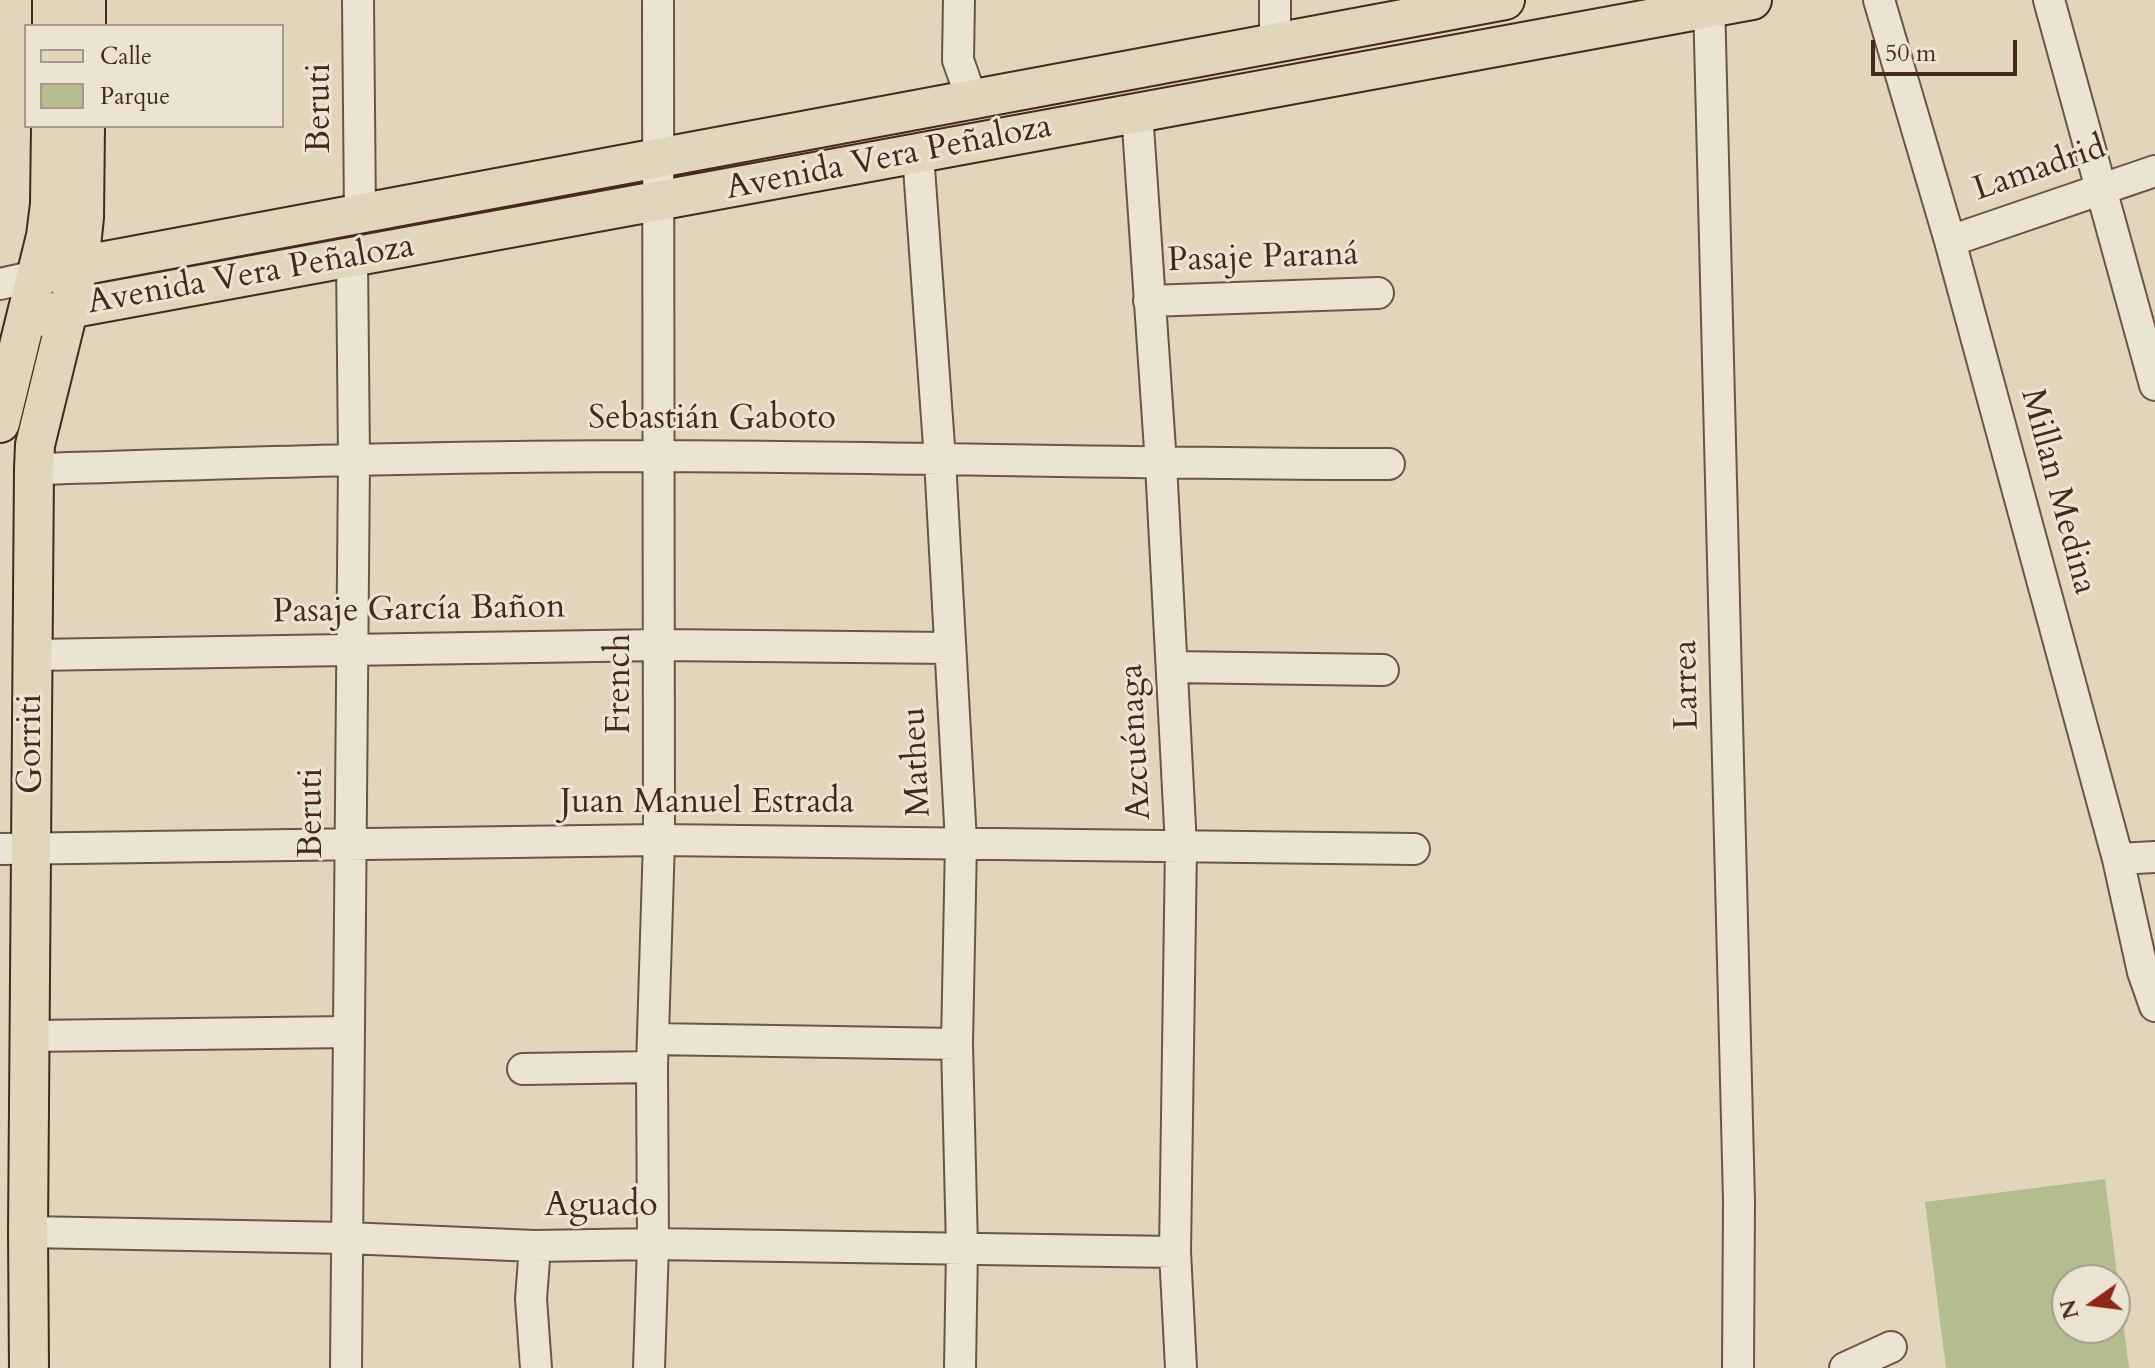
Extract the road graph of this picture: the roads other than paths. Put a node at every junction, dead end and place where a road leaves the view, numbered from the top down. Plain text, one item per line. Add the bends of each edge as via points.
1 (52, 0) edge
2 (86, 0) edge
3 (358, 0) edge
4 (658, 0) edge
5 (959, 0) edge
6 (1275, 0) edge
7 (1505, 0) edge
8 (1752, 0) edge
9 (1879, 0) edge
10 (2049, 0) edge
11 (1709, 4) edge
12 (52, 24) edge
13 (86, 24) edge
14 (1275, 43) junction
15 (972, 100) junction
16 (1137, 112) junction
17 (51, 128) edge
18 (85, 128) edge
19 (918, 154) junction
20 (658, 159) junction
21 (2155, 171) edge
22 (2102, 189) junction
23 (659, 202) junction
24 (360, 215) junction
25 (1950, 241) junction
26 (352, 258) junction
27 (79, 266) junction
28 (18, 280) edge
29 (1378, 293) dead end
30 (1149, 301) junction
31 (68, 309) junction
32 (13, 323) edge
33 (2155, 385) edge
34 (0, 423) edge
35 (658, 456) junction
36 (354, 460) junction
37 (940, 460) junction
38 (1161, 464) junction
39 (1389, 464) dead end
40 (34, 469) junction
41 (659, 645) junction
42 (950, 648) junction
43 (352, 650) junction
44 (33, 655) junction
45 (1172, 667) junction
46 (1383, 670) dead end
47 (659, 840) junction
48 (961, 842) junction
49 (350, 844) junction
50 (1181, 846) junction
51 (16, 849) edge
52 (1414, 849) dead end
53 (2155, 857) edge
54 (2118, 859) junction
55 (2155, 1006) edge
56 (349, 1032) junction
57 (30, 1036) junction
58 (957, 1044) junction
59 (652, 1053) junction
60 (523, 1069) dead end
61 (28, 1232) junction
62 (347, 1238) junction
63 (653, 1244) junction
64 (535, 1246) junction
65 (962, 1248) junction
66 (1175, 1252) junction
67 (1891, 1347) dead end
68 (29, 1368) edge
69 (346, 1368) edge
70 (536, 1368) edge
71 (649, 1368) edge
72 (960, 1368) edge
73 (1181, 1368) edge
74 (1738, 1368) edge
75 (1845, 1368) edge

1 - 12 main road
2 - 13 main road
3 - 24 street, Beruti
4 - 20 street, French
5 - 15 street via 958,60
6 - 14 street
7 - 14 main road, Avenida Vera Peñaloza
8 - 11 main road, Avenida Vera Peñaloza
9 - 25 street, Millan Medina
10 - 22 street
11 - 16 main road, Avenida Vera Peñaloza
11 - 74 street, Larrea via 1739,1201
14 - 15 main road, Avenida Vera Peñaloza
15 - 20 main road, Avenida Vera Peñaloza
16 - 19 main road, Avenida Vera Peñaloza
16 - 30 street, Azcuénaga
17 - 28 main road via 50,204
18 - 27 main road, Gorriti
19 - 23 main road, Avenida Vera Peñaloza
19 - 37 street, Matheu
20 - 23 street, French
20 - 24 main road, Avenida Vera Peñaloza
21 - 22 street, Lamadrid
22 - 25 street, Lamadrid
22 - 33 street
23 - 26 main road, Avenida Vera Peñaloza
23 - 35 street, French
24 - 27 main road, Avenida Vera Peñaloza
25 - 54 street, Millan Medina
26 - 31 main road, Avenida Vera Peñaloza
26 - 36 street, Beruti
27 - 28 main road, Avenida Vera Peñaloza
27 - 31 main road, Gorriti
28 - 32 main road
29 - 30 street, Pasaje Paraná
30 - 38 street, Azcuénaga
31 - 32 main road, Avenida Vera Peñaloza
31 - 40 main road, Gorriti via 35,445
32 - 34 main road
35 - 36 street, Sebastián Gaboto
35 - 37 street, Sebastián Gaboto
35 - 41 street, French
36 - 40 street, Sebastián Gaboto
36 - 43 street, Beruti
37 - 38 street, Sebastián Gaboto
37 - 42 street, Matheu
38 - 39 street, Sebastián Gaboto
38 - 45 street, Azcuénaga
40 - 44 main road, Gorriti
41 - 42 street, Pasaje García Bañon
41 - 43 street, Pasaje García Bañon
41 - 47 street, French
42 - 48 street, Matheu
43 - 44 street, Pasaje García Bañon
43 - 49 street, Beruti
44 - 51 main road, Gorriti
45 - 46 street
45 - 50 street, Azcuénaga
47 - 48 street, Juan Manuel Estrada
47 - 49 street, Juan Manuel Estrada
47 - 59 street, French
48 - 50 street, Juan Manuel Estrada
48 - 58 street, Matheu
49 - 51 street, Juan Manuel Estrada
49 - 56 street, Beruti
50 - 52 street, Juan Manuel Estrada
50 - 66 street, Azcuénaga
51 - 57 main road, Gorriti
53 - 54 street
54 - 55 street, Millan Medina
56 - 57 street
56 - 62 street, Beruti
57 - 61 main road, Gorriti
58 - 59 street
58 - 65 street, Matheu
59 - 60 street
59 - 63 street, French
61 - 62 street, Aguado
61 - 68 main road, Gorriti
62 - 64 street, Aguado
62 - 69 street, Beruti
63 - 64 street, Aguado
63 - 65 street, Aguado
63 - 71 street, French
64 - 70 street via 531,1299
65 - 66 street, Aguado
65 - 72 street, Matheu
66 - 73 street, Azcuénaga
67 - 75 street

